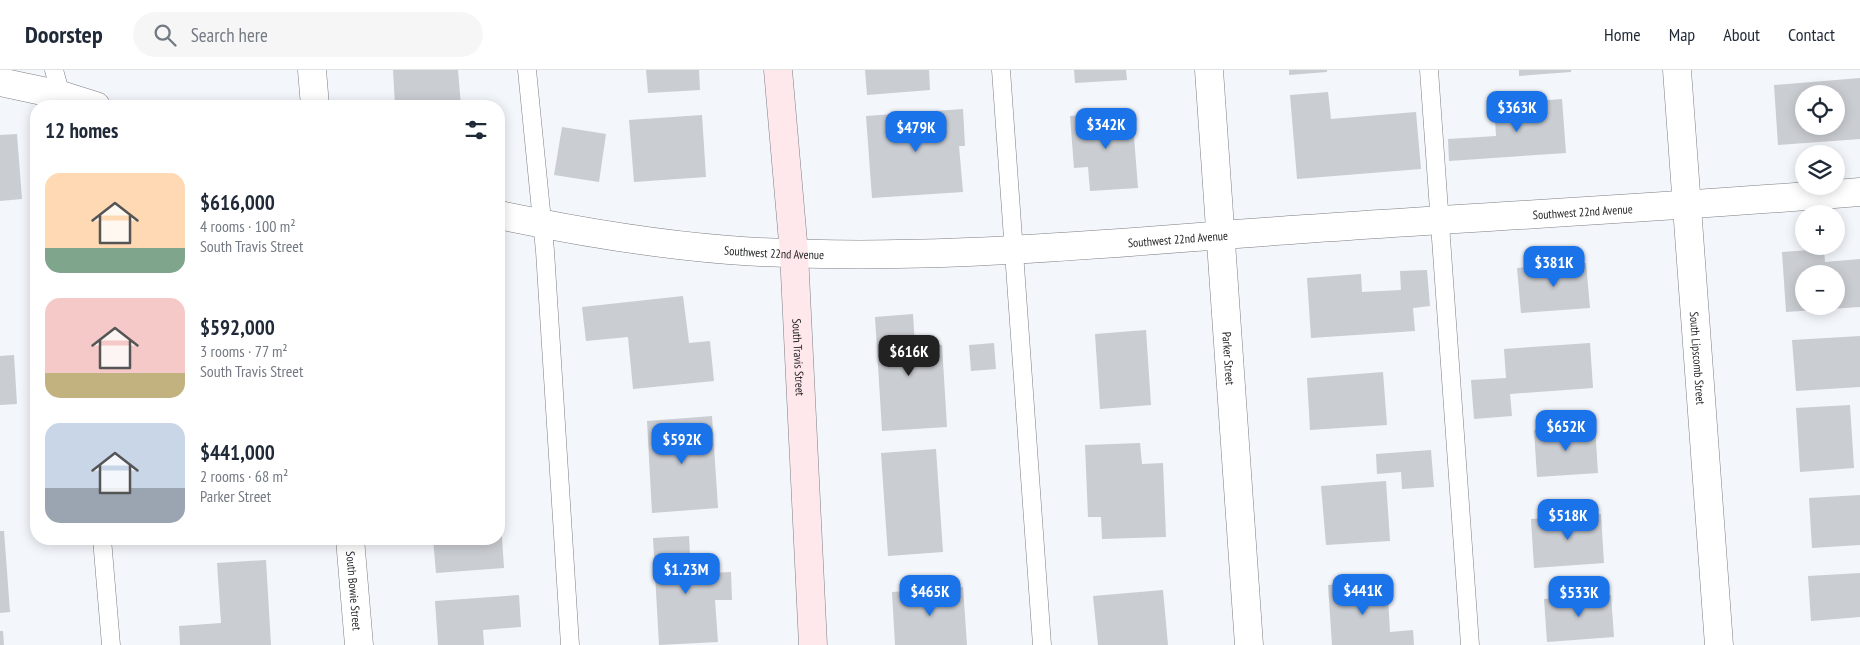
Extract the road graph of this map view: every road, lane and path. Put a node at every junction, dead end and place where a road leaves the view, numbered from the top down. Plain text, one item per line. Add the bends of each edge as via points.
1 (312, 70) edge
2 (527, 70) edge
3 (778, 70) edge
4 (1001, 70) edge
5 (1209, 70) edge
6 (1429, 70) edge
7 (1677, 70) edge
8 (0, 82) edge
9 (60, 91) edge
10 (82, 100) edge
11 (314, 100) edge
12 (1860, 192) edge
13 (1687, 206) junction
14 (505, 216) edge
15 (1439, 220) junction
16 (542, 224) junction
17 (1220, 235) junction
18 (1014, 249) junction
19 (794, 253) junction
20 (103, 545) edge
21 (351, 545) edge
22 (111, 645) edge
23 (359, 645) edge
24 (570, 645) edge
25 (813, 645) edge
26 (1042, 645) edge
27 (1249, 645) edge
28 (1470, 645) edge
29 (1719, 645) edge

1 - 11 street
2 - 16 lane
3 - 19 main road, South Travis Street
4 - 18 lane
5 - 17 street, Parker Street
6 - 15 lane
7 - 13 street, South Lipscomb Street
8 - 9 street
9 - 10 street
12 - 13 street, Southwest 22nd Avenue
13 - 15 street, Southwest 22nd Avenue
13 - 29 street, South Lipscomb Street
14 - 16 street, Southwest 22nd Avenue
15 - 17 street, Southwest 22nd Avenue
15 - 28 lane
16 - 19 street, Southwest 22nd Avenue via 632,240
16 - 24 lane
17 - 18 street, Southwest 22nd Avenue
17 - 27 street, Parker Street
18 - 19 street, Southwest 22nd Avenue via 885,254
18 - 26 lane
19 - 25 main road, South Travis Street
20 - 22 lane
21 - 23 street, South Bowie Street

